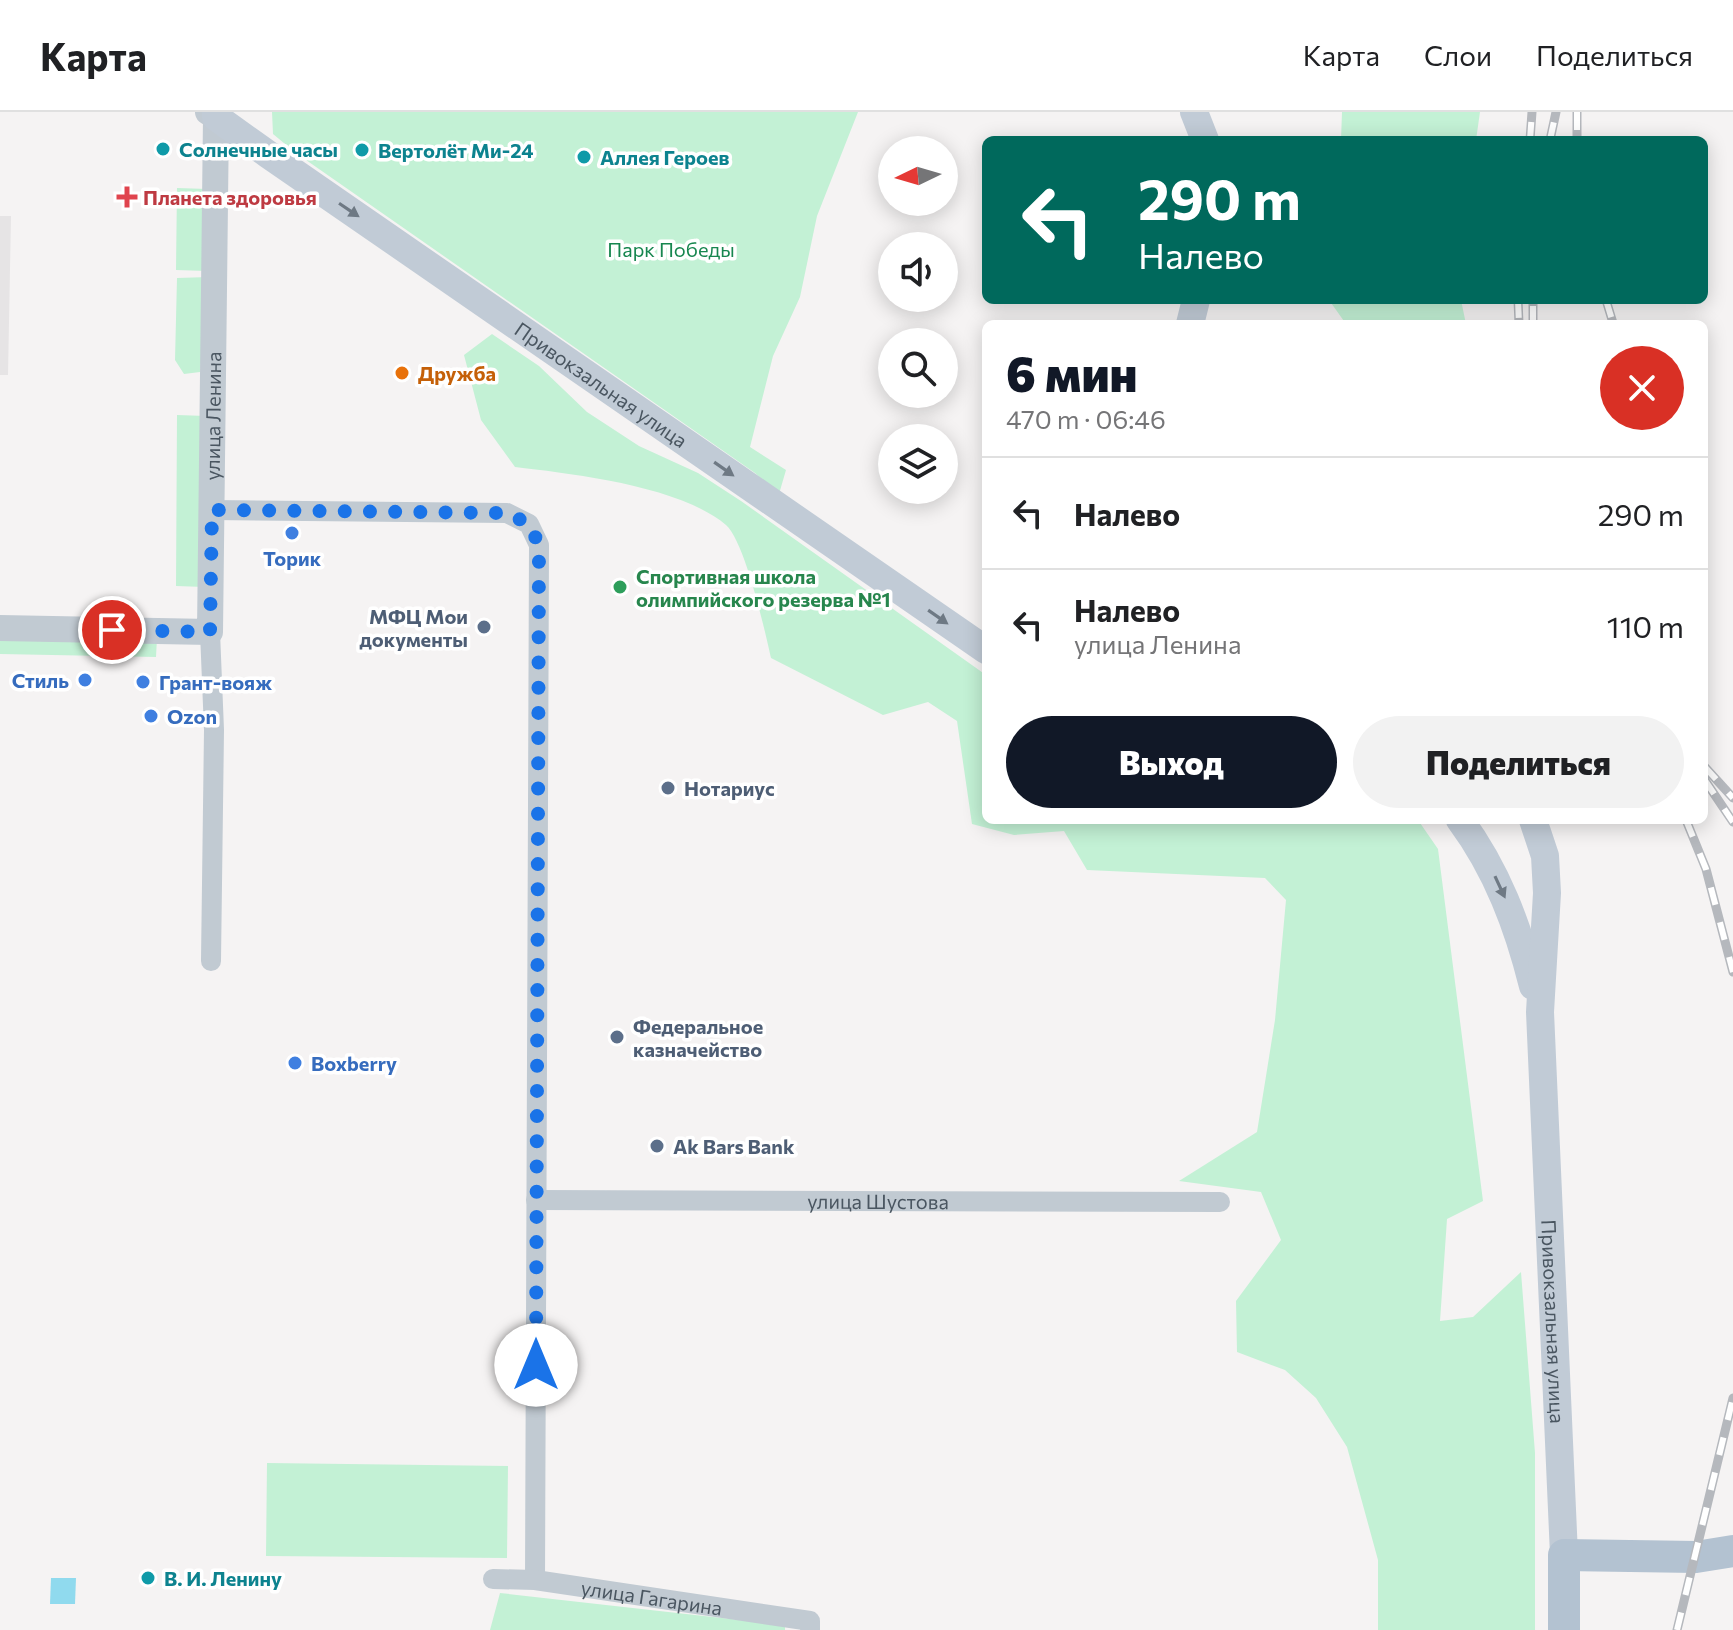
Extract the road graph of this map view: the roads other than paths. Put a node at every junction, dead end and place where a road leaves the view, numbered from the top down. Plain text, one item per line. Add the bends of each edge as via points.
1 (1194, 112) edge
2 (213, 114) edge
3 (1203, 136) edge
4 (212, 510) junction
5 (0, 628) edge
6 (210, 632) junction
7 (982, 647) edge
8 (1463, 824) edge
9 (1534, 824) edge
10 (211, 961) dead end
11 (1540, 1012) junction
12 (536, 1200) junction
13 (1220, 1202) dead end
14 (1733, 1551) edge
15 (1564, 1555) junction
16 (493, 1579) dead end
17 (535, 1580) junction
18 (810, 1626) edge
19 (1564, 1630) edge

1 - 3 main road
2 - 4 street, улица Ленина
2 -> 7 main road, Привокзальная улица
4 - 6 street, улица Ленина
4 - 12 street via 507,513 529,524 539,545
5 - 6 street
6 - 10 street, улица Ленина
8 -> 11 main road via 1501,889
9 - 11 main road via 1545,856 1547,893
11 - 15 main road, Привокзальная улица
12 - 13 street, улица Шустова
12 - 17 street
14 - 15 main road via 1696,1557
15 - 19 main road, Привокзальная улица
16 - 17 street, улица Гагарина
17 - 18 street, улица Гагарина

